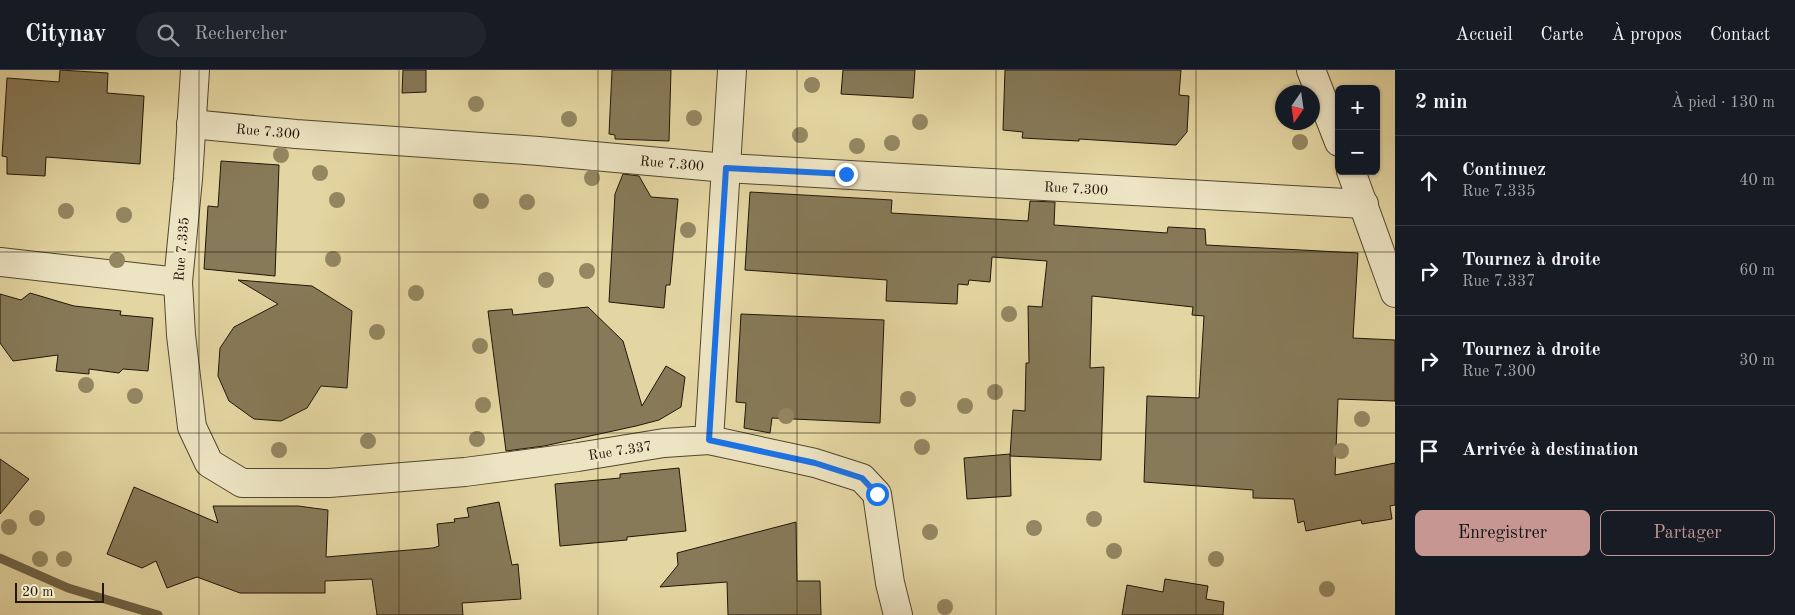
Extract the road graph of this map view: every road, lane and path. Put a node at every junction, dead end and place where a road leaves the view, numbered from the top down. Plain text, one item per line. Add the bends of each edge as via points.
1 (195, 70) edge
2 (732, 70) edge
3 (1311, 70) edge
4 (191, 124) junction
5 (1335, 132) edge
6 (726, 168) junction
7 (1353, 175) edge
8 (1364, 204) junction
9 (0, 262) edge
10 (178, 282) junction
11 (1395, 293) edge
12 (192, 427) joint
13 (709, 440) junction
14 (898, 615) edge

1 - 4 street, Rue 7.335
2 - 6 street
3 - 5 street
4 - 6 street, Rue 7.300
4 - 10 street, Rue 7.335
6 - 8 street, Rue 7.300
6 - 13 street
7 - 8 street
8 - 11 street
9 - 10 street
10 - 12 street, Rue 7.335
12 - 13 street, Rue 7.337 via 209,463 242,484 329,483 465,472 664,443
13 - 14 street via 815,463 862,478 877,494

